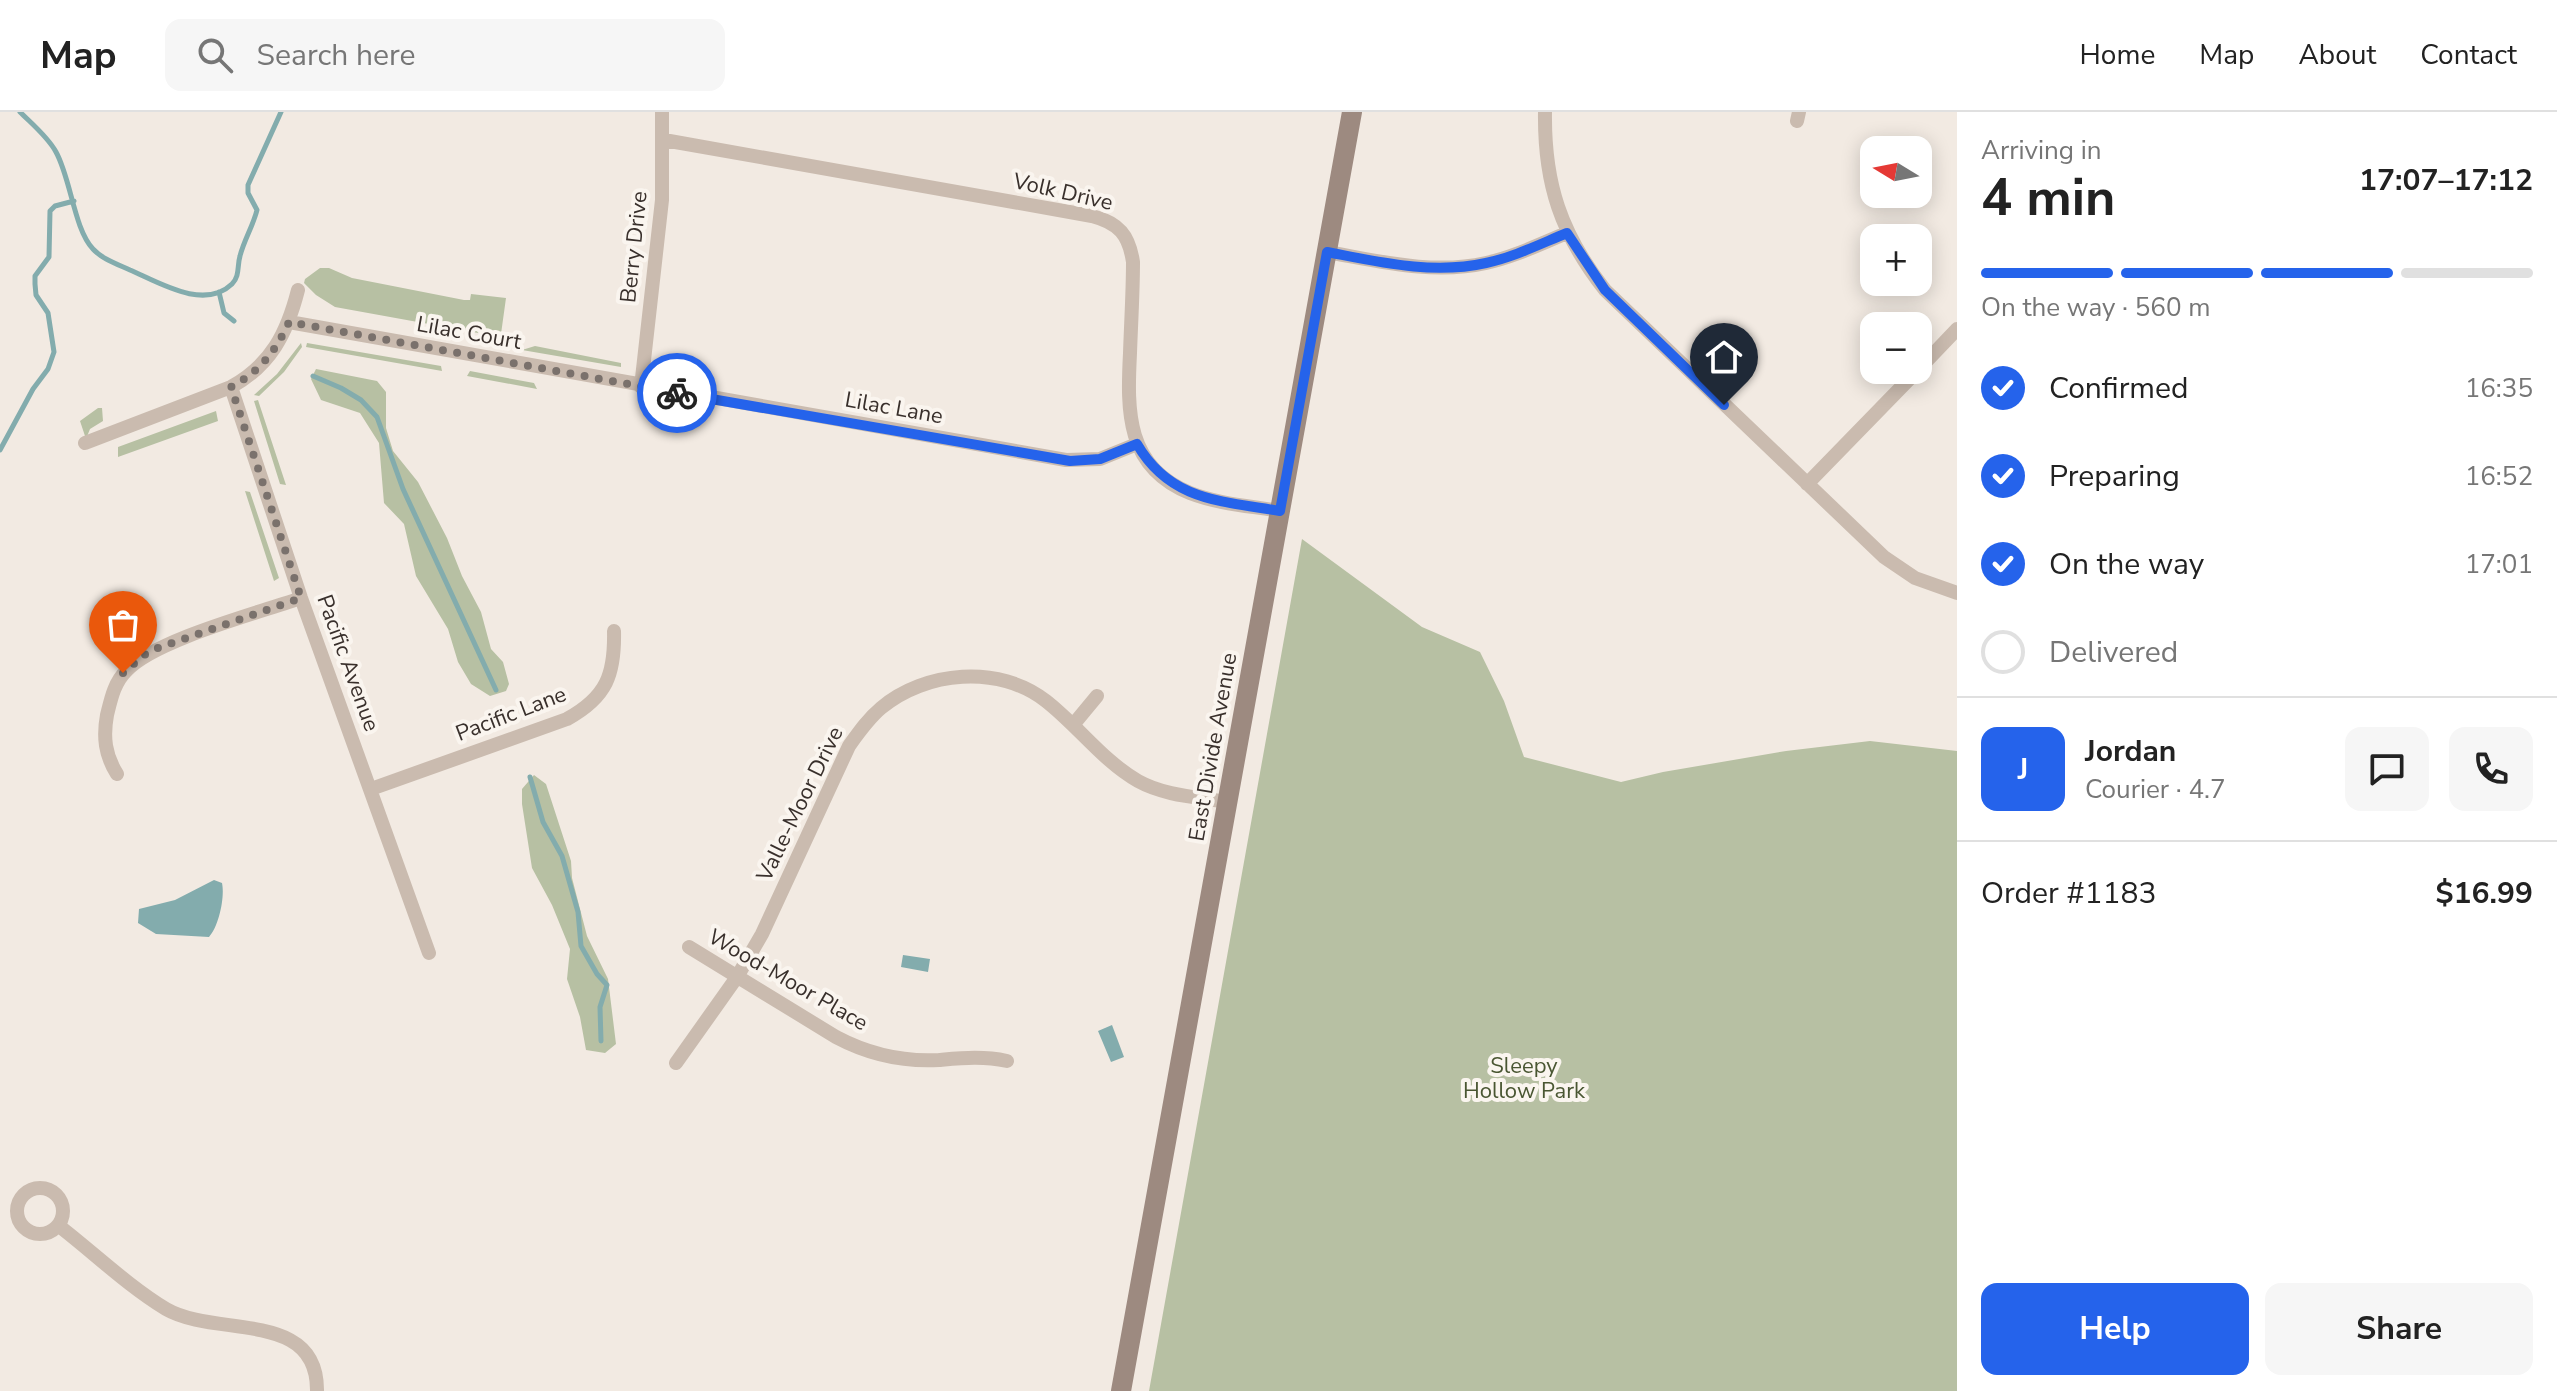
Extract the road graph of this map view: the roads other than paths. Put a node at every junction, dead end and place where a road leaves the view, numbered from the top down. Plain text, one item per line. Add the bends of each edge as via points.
1 (662, 112) edge
2 (1352, 112) edge
3 (1545, 112) edge
4 (664, 140) junction
5 (1567, 233) junction
6 (1327, 252) junction
7 (298, 290) dead end
8 (289, 322) junction
9 (1957, 329) edge
10 (1932, 355) edge
11 (1904, 384) edge
12 (231, 387) junction
13 (641, 387) junction
14 (85, 443) dead end
15 (1137, 444) junction
16 (1807, 484) junction
17 (1280, 511) junction
18 (1957, 593) edge
19 (301, 598) junction
20 (614, 631) dead end
21 (1097, 696) dead end
22 (1073, 725) junction
23 (117, 774) dead end
24 (371, 789) junction
25 (1227, 802) junction
26 (689, 947) dead end
27 (429, 953) dead end
28 (737, 977) junction
29 (1007, 1061) dead end
30 (676, 1063) dead end
31 (59, 1226) dead end
32 (317, 1391) edge
33 (1121, 1391) edge

1 - 4 street, Berry Drive
2 - 6 street, East Divide Avenue
3 - 5 street via 1551,182
4 - 13 street, Berry Drive
4 - 15 street, Volk Drive via 1092,216 1117,226 1133,262 1128,401
5 - 6 street via 1511,256 1464,267 1413,266
5 - 16 street via 1619,305
6 - 17 street, East Divide Avenue
7 - 8 street
8 - 12 street via 266,361
8 - 13 street, Lilac Court
9 - 10 street
11 - 16 street
12 - 14 street
12 - 19 street, Pacific Avenue
13 - 15 street, Lilac Lane via 1070,461 1100,459
15 - 17 street, Volk Drive via 1154,468 1180,488
16 - 18 street via 1891,563
17 - 25 street, East Divide Avenue
19 - 23 street via 158,648 133,663 116,685 105,728 107,753
19 - 24 street, Pacific Avenue
20 - 24 street, Pacific Lane via 612,669 605,687 583,711
21 - 22 street
22 - 25 street, Valle-Moor Drive via 1142,783
22 - 28 street, Valle-Moor Drive via 1033,692 977,677 927,683 882,707 849,746 773,912
24 - 27 street, Pacific Avenue
25 - 33 street, East Divide Avenue
26 - 28 street, Wood-Moor Place
28 - 29 street, Wood-Moor Place via 836,1037 871,1052 903,1059 980,1056
28 - 30 street, Valle-Moor Drive
31 - 32 street via 168,1310 275,1334 300,1345 315,1367

